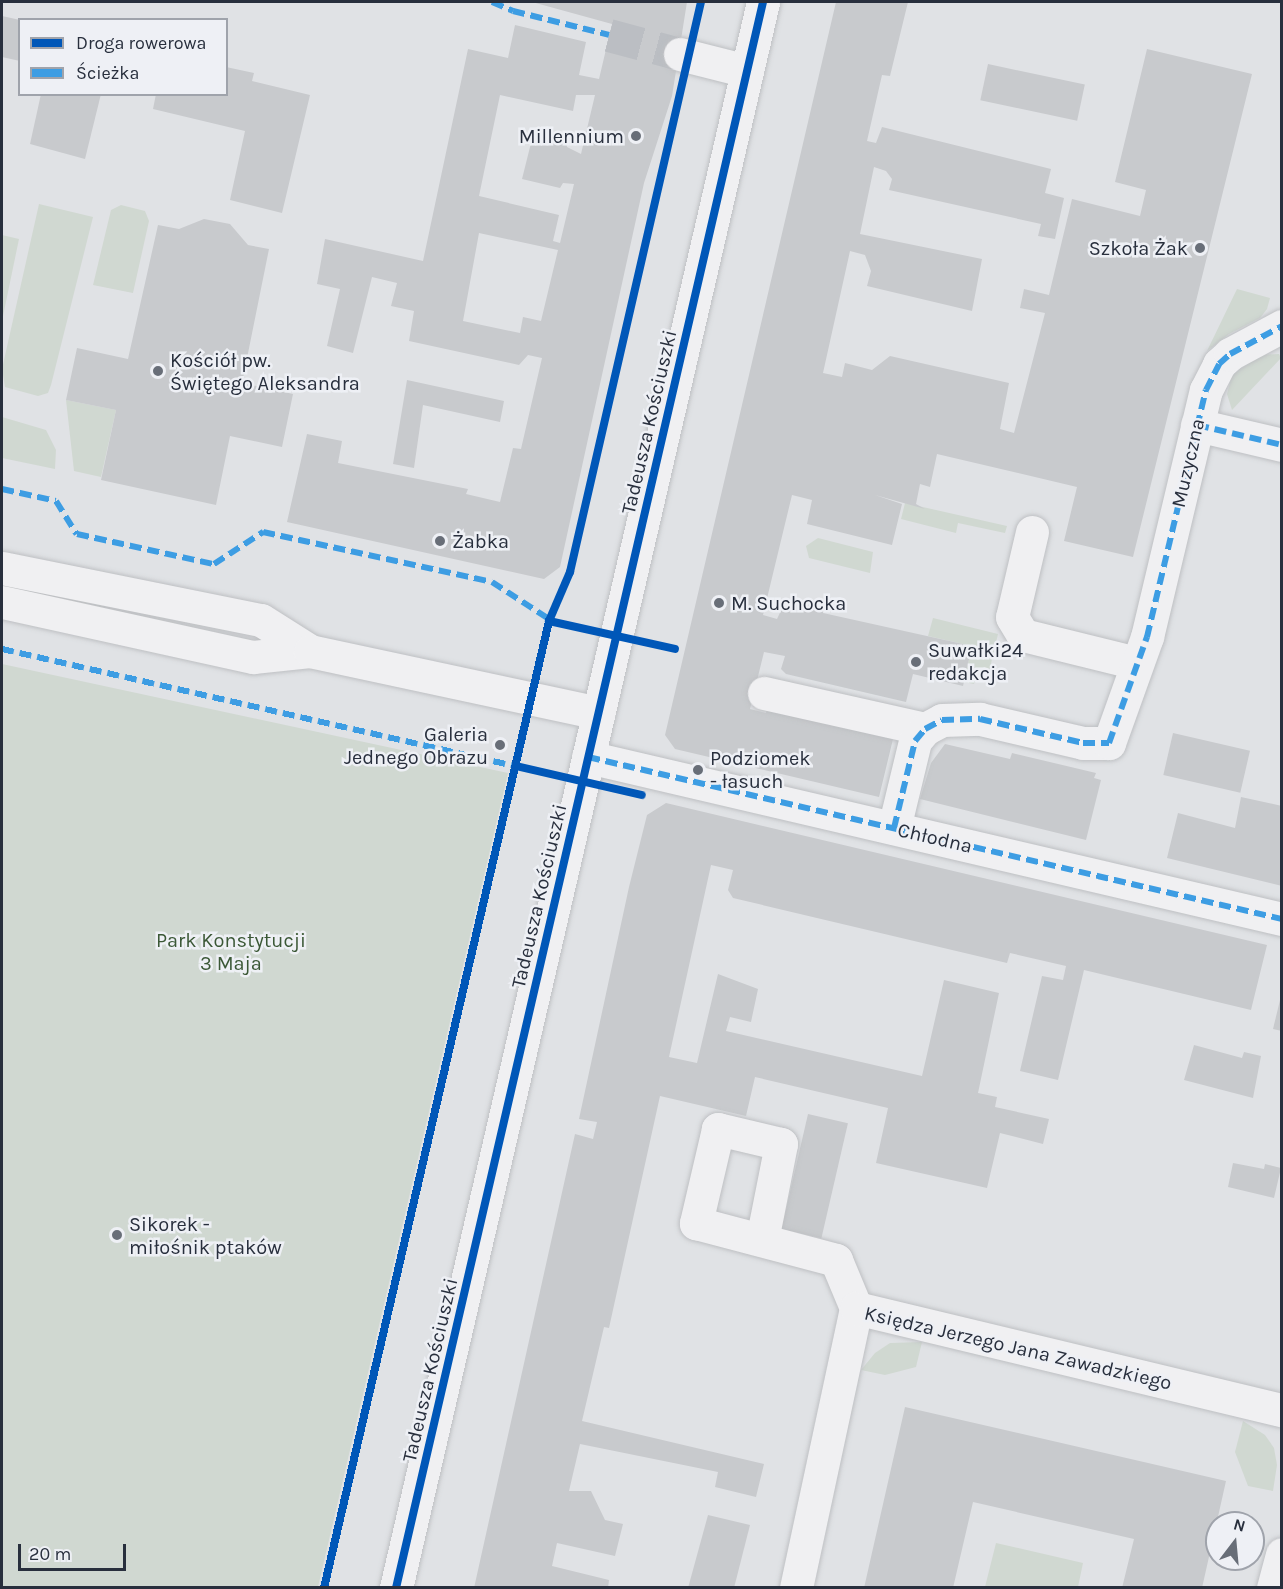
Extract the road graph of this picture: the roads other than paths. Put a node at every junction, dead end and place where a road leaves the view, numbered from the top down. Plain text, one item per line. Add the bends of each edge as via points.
1 (763, 2) edge
2 (680, 54) tunnel mouth
3 (747, 71) junction
4 (1281, 327) edge
5 (1197, 425) junction
6 (1281, 445) edge
7 (1032, 532) dead end
8 (2, 568) edge
9 (2, 602) edge
10 (1142, 650) junction
11 (310, 651) junction
12 (764, 693) dead end
13 (598, 713) junction
14 (925, 729) junction
15 (588, 757) junction
16 (894, 828) junction
17 (1281, 920) edge
18 (762, 1240) dead end
19 (856, 1308) junction
20 (1281, 1410) edge
21 (1281, 1554) edge
22 (396, 1587) edge
23 (796, 1587) edge
24 (1273, 1587) edge

1 - 3 street, Tadeusza Kościuszki
2 - 3 street
3 - 13 street, Tadeusza Kościuszki
4 - 5 street, Muzyczna via 1219,364 1206,390
5 - 6 street
5 - 10 street, Muzyczna
7 - 10 street via 1012,617 1023,635
8 - 11 street via 261,620
9 - 11 street via 253,657
10 - 14 street, Muzyczna via 1109,743 1083,742 980,719 942,720
11 - 13 street
12 - 14 street
13 - 15 street, Tadeusza Kościuszki
14 - 16 street via 911,750
15 - 16 street, Chłodna
15 - 22 street, Tadeusza Kościuszki
16 - 17 street, Chłodna
18 - 19 street via 836,1260
19 - 20 street, Księdza Jerzego Jana Zawadzkiego
19 - 23 street, Księdza Jerzego Jana Zawadzkiego
21 - 24 street

